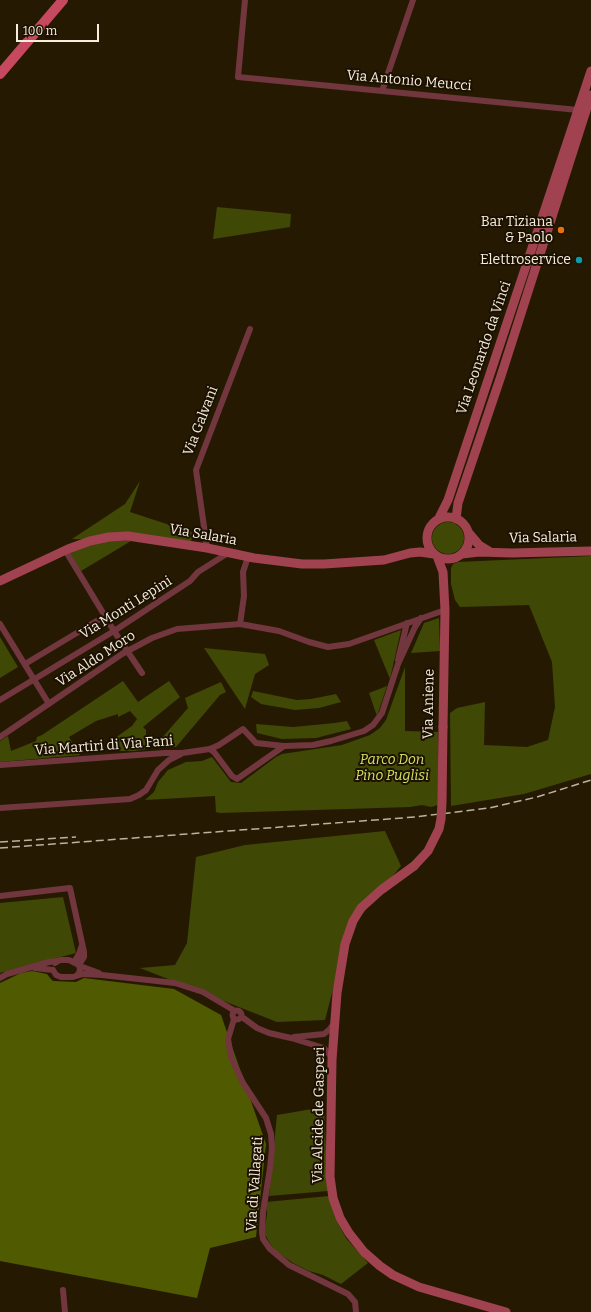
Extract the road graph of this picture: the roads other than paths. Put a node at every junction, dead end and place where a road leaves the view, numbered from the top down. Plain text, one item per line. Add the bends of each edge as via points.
1 (63, 0) edge
2 (245, 0) edge
3 (413, 0) edge
4 (591, 71) edge
5 (0, 74) edge
6 (382, 91) junction
7 (591, 94) edge
8 (585, 112) edge
9 (250, 329) dead end
10 (440, 518) junction
11 (456, 519) junction
12 (468, 531) junction
13 (427, 535) junction
14 (207, 548) junction
15 (65, 550) junction
16 (591, 551) edge
17 (496, 552) junction
18 (410, 553) junction
19 (228, 554) junction
20 (436, 555) junction
21 (458, 556) junction
22 (248, 557) junction
23 (0, 581) edge
24 (444, 581) junction
25 (446, 610) junction
26 (105, 616) junction
27 (421, 618) junction
28 (407, 623) junction
29 (0, 624) edge
30 (240, 624) junction
31 (114, 631) junction
32 (128, 651) junction
33 (25, 664) junction
34 (398, 664) junction
35 (142, 673) dead end
36 (34, 679) junction
37 (0, 700) edge
38 (49, 704) junction
39 (0, 737) edge
40 (284, 746) junction
41 (210, 749) junction
42 (182, 753) junction
43 (0, 765) edge
44 (0, 808) edge
45 (414, 866) joint
46 (0, 896) edge
47 (57, 961) junction
48 (77, 964) junction
49 (32, 968) junction
50 (53, 970) junction
51 (77, 975) junction
52 (102, 975) junction
53 (0, 978) edge
54 (235, 1011) junction
55 (242, 1017) junction
56 (234, 1019) junction
57 (334, 1022) junction
58 (324, 1034) junction
59 (291, 1038) junction
60 (333, 1041) junction
61 (324, 1048) junction
62 (332, 1060) junction
63 (63, 1290) dead end
64 (65, 1312) edge
65 (356, 1312) edge
66 (506, 1312) edge

1 - 5 main road
2 - 6 street, Via Antonio Meucci via 238,77
3 - 6 street
4 - 8 main road, Via Leonardo da Vinci
6 - 8 street, Via Antonio Meucci
7 - 8 main road, Via Leonardo da Vinci
8 - 10 main road, Via Leonardo da Vinci
8 - 11 main road, Via Leonardo da Vinci via 458,503
9 - 14 street, Via Galvani via 196,470
10 - 11 main road
10 - 13 main road via 429,528
11 - 12 main road, Via Salaria
12 - 17 main road, Via Salaria via 479,545
12 - 21 main road via 468,543
13 - 18 main road
13 - 20 main road via 430,549
14 - 15 main road, Via Salaria via 128,536 90,541
14 - 19 main road, Via Salaria
15 - 23 main road, Via Salaria
15 - 26 street
16 - 17 main road, Via Salaria
17 - 21 main road, Via Salaria
18 - 20 main road, Via Salaria via 428,552
18 - 22 main road, Via Salaria via 384,560 324,564
19 - 22 main road, Via Salaria
19 - 31 street, Via Monti Lepini
20 - 21 main road, Via Salaria via 442,558
20 - 24 main road, Via Aniene via 442,567
21 - 24 main road, Via Aniene via 447,568
22 - 30 street via 243,572 244,596
24 - 25 main road, Via Aniene
25 - 27 street, Via Aldo Moro
25 - 45 main road, Via Aniene, bridge via 440,824 432,846
26 - 31 street
26 - 33 street
27 - 28 street, Via Aldo Moro
27 - 34 street
28 - 30 street, Via Aldo Moro via 373,637 328,647 279,631
28 - 34 street
29 - 33 street
30 - 32 street, Via Aldo Moro via 177,629 152,638
31 - 32 street
31 - 36 street, Via Monti Lepini
32 - 35 street
32 - 38 street, Via Aldo Moro
33 - 36 street
34 - 40 street, Via Martiri di Via Fani via 382,713 374,726 331,741
36 - 37 street, Via Monti Lepini
36 - 38 street
38 - 39 street, Via Aldo Moro
40 - 41 street, Via Martiri di Via Fani via 256,743 243,729
40 - 41 street via 237,779
41 - 42 street, Via Martiri di Via Fani
42 - 43 street, Via Martiri di Via Fani
42 - 44 street via 158,770 146,790 130,798
45 - 57 main road, Via Alcide de Gasperi via 368,901 354,918 345,944
46 - 48 street via 70,888 82,946
47 - 48 street via 69,960
47 - 49 street
47 - 50 street
48 - 51 street
48 - 52 street
49 - 50 street
49 - 53 street
50 - 51 street via 61,977
51 - 52 street
52 - 54 street via 183,985 209,995
54 - 55 street via 240,1012
54 - 56 street via 232,1015
55 - 56 street
55 - 59 street via 265,1032
56 - 65 street, Via di Vallagati via 228,1040 231,1057 271,1130 272,1148 263,1212 263,1239 270,1249 289,1265 348,1294 355,1302
57 - 58 street
57 - 60 main road, Via Alcide de Gasperi
58 - 59 street
58 - 60 street
59 - 61 street
60 - 61 street
60 - 62 main road, Via Alcide de Gasperi
61 - 62 street via 330,1053
62 - 66 main road, Via Alcide de Gasperi via 330,1177 336,1209 349,1233 370,1258 393,1275 419,1286
63 - 64 street

